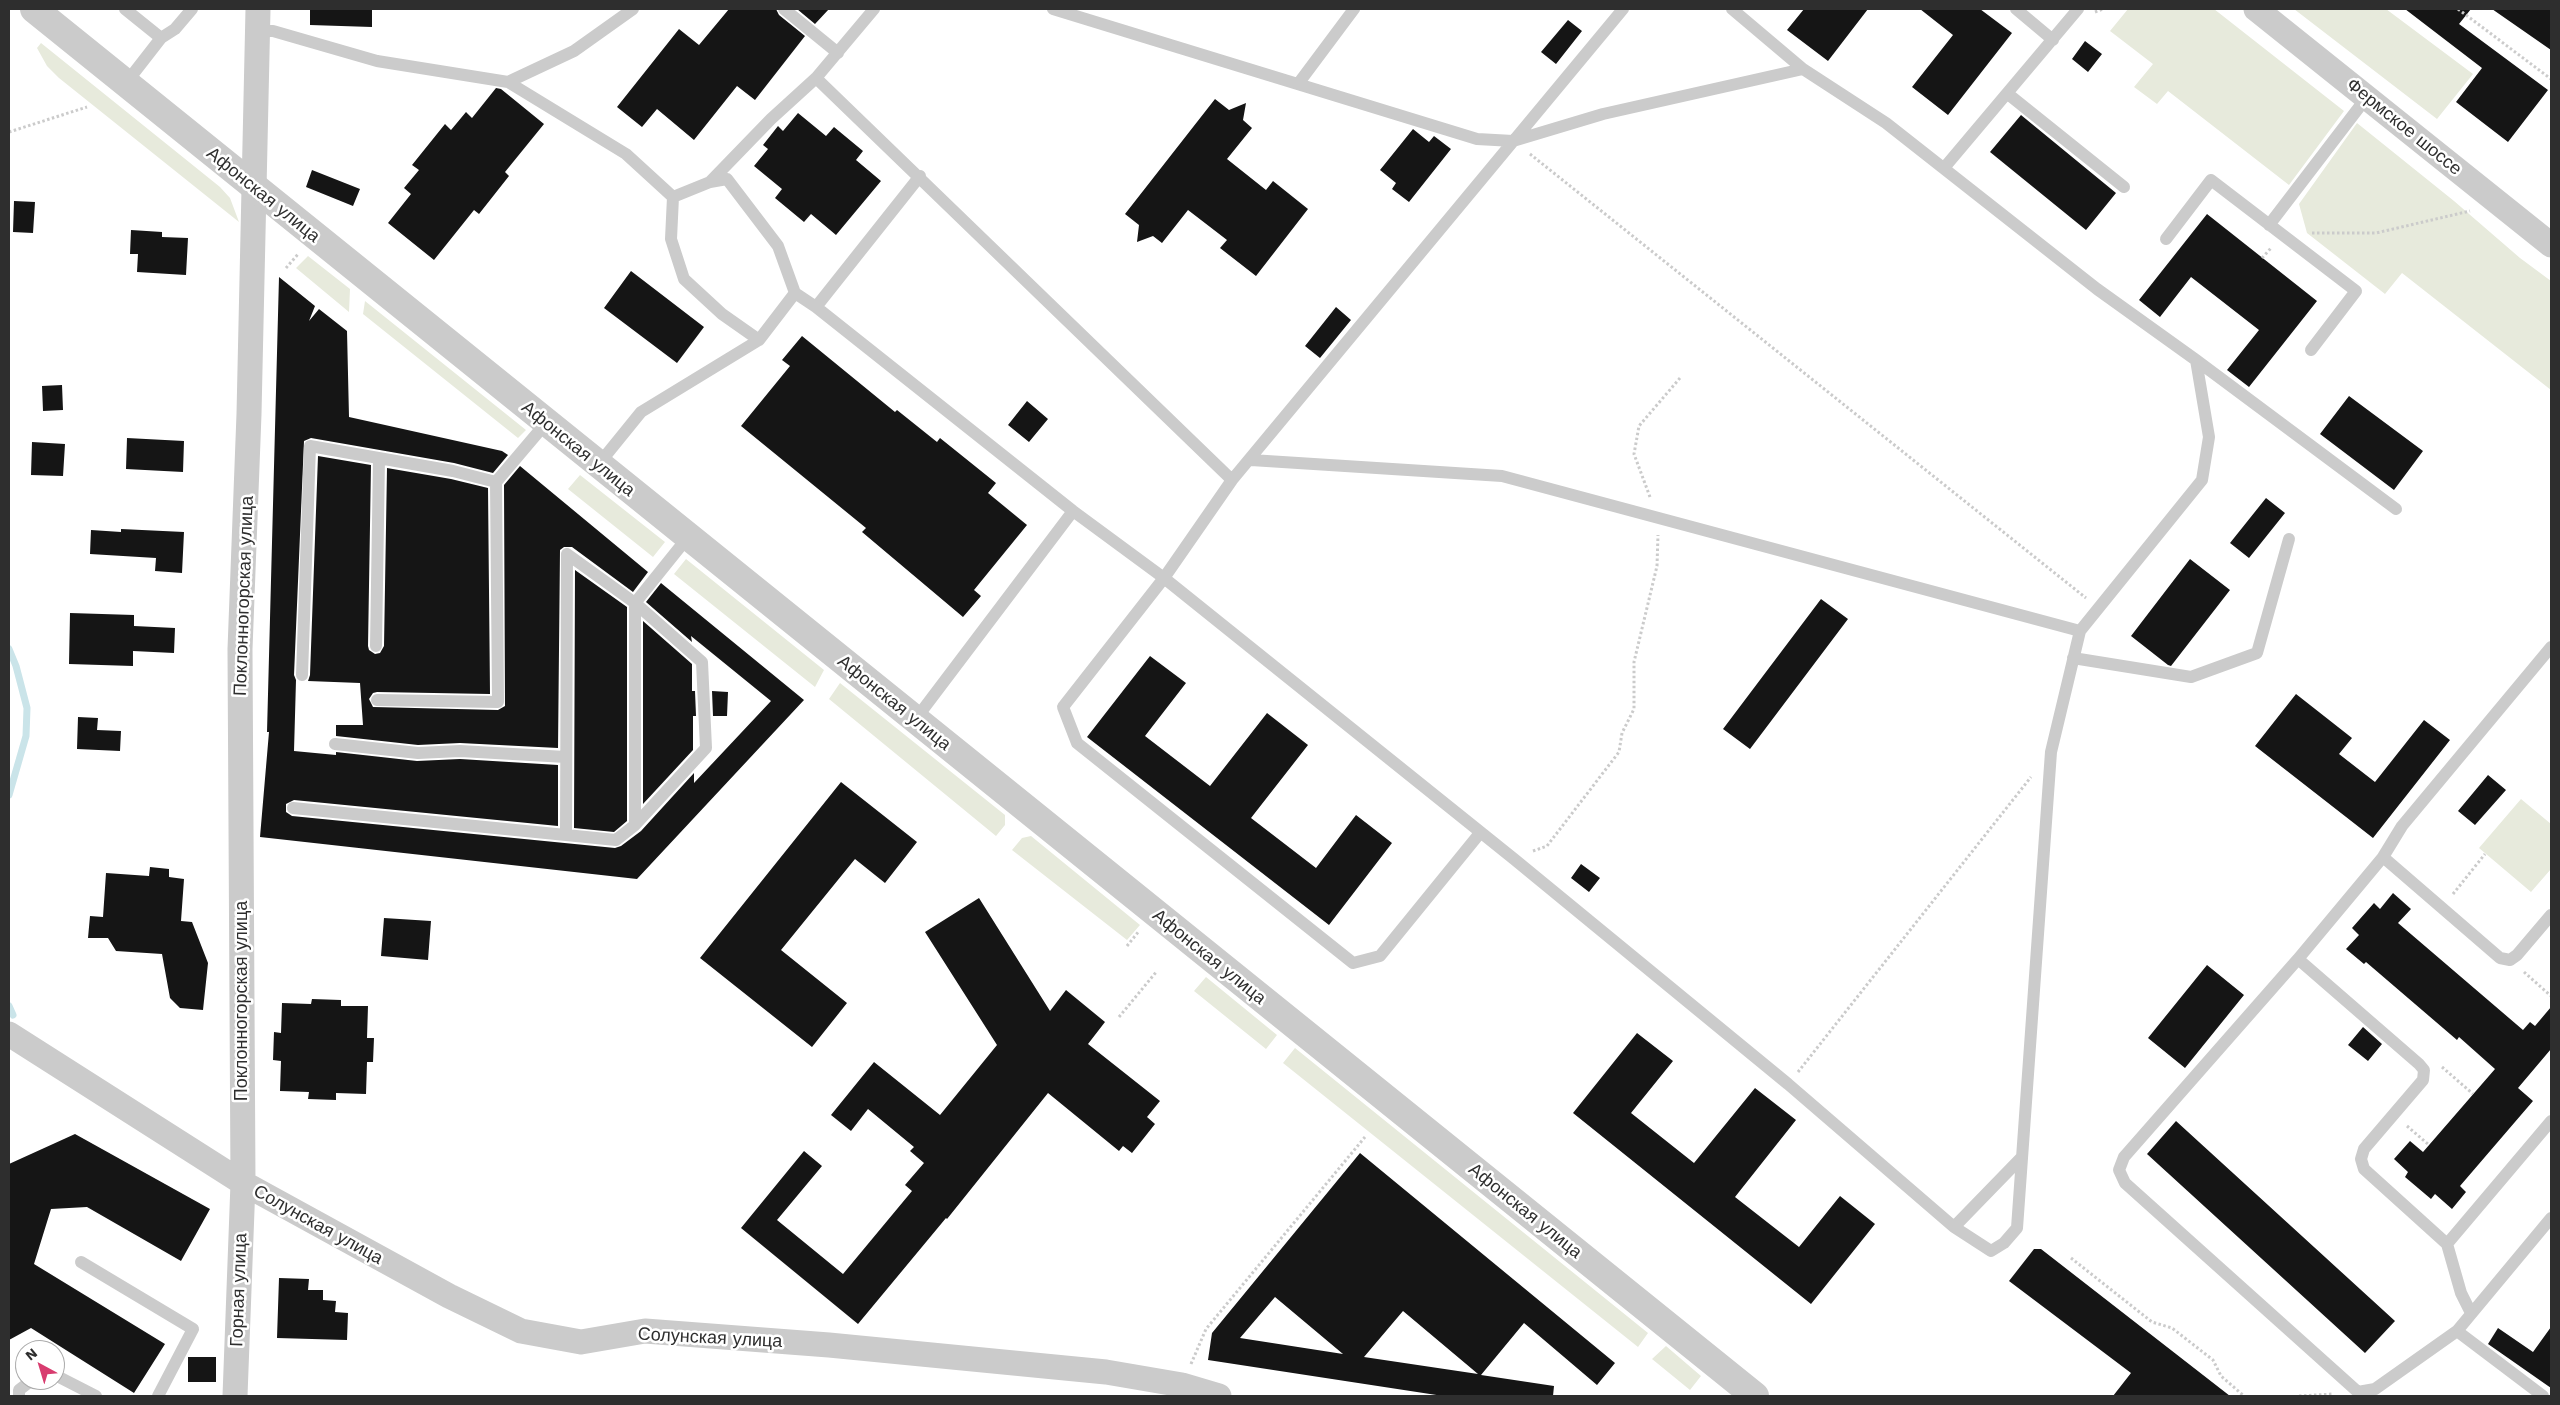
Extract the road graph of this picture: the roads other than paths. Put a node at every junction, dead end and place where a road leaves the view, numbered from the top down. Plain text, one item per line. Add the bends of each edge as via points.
1 (125, 9) edge
2 (192, 9) edge
3 (632, 9) edge
4 (784, 9) edge
5 (874, 9) edge
6 (1053, 9) edge
7 (1354, 9) edge
8 (1623, 9) edge
9 (1732, 9) edge
10 (2016, 9) edge
11 (2078, 9) edge
12 (2256, 9) edge
13 (46, 13) edge
14 (257, 20) edge
15 (162, 38) junction
16 (2053, 40) junction
17 (838, 53) junction
18 (1803, 68) junction
19 (816, 78) junction
20 (508, 82) junction
21 (126, 84) junction
22 (1298, 84) junction
23 (2008, 94) junction
24 (2367, 98) junction
25 (1513, 141) junction
26 (1944, 168) junction
27 (920, 176) junction
28 (710, 182) junction
29 (2124, 187) dead end
30 (253, 188) junction
31 (674, 197) junction
32 (2269, 225) junction
33 (2166, 238) dead end
34 (2551, 245) edge
35 (795, 293) junction
36 (816, 307) junction
37 (759, 340) junction
38 (2311, 350) dead end
39 (2196, 360) junction
40 (546, 423) junction
41 (379, 458) junction
42 (1251, 460) junction
43 (598, 464) junction
44 (1232, 480) junction
45 (496, 482) junction
46 (2396, 509) dead end
47 (1073, 510) junction
48 (688, 537) junction
49 (2289, 539) dead end
50 (1164, 578) junction
51 (635, 603) junction
52 (2080, 631) junction
53 (376, 646) dead end
54 (2551, 646) edge
55 (2073, 658) junction
56 (302, 675) dead end
57 (377, 700) dead end
58 (915, 720) junction
59 (335, 744) dead end
60 (566, 757) junction
61 (293, 808) dead end
62 (635, 825) junction
63 (1480, 833) junction
64 (566, 835) junction
65 (2384, 857) junction
66 (2551, 914) edge
67 (2298, 959) junction
68 (10, 1037) edge
69 (2551, 1121) edge
70 (2022, 1157) junction
71 (243, 1183) junction
72 (2551, 1218) edge
73 (1954, 1228) junction
74 (2447, 1244) junction
75 (81, 1262) dead end
76 (2471, 1313) junction
77 (2457, 1331) junction
78 (65, 1380) edge
79 (96, 1396) edge
80 (158, 1396) edge
81 (235, 1396) edge
82 (1219, 1396) edge
83 (1755, 1396) edge
84 (2544, 1396) edge

1 - 15 lane
2 - 15 lane via 175,29
3 - 20 lane via 574,51
4 - 17 lane
5 - 17 lane
6 - 22 lane
7 - 22 lane
8 - 25 lane
9 - 18 lane
10 - 16 lane
11 - 16 lane
12 - 24 street, Фермское шоссе
13 - 21 street, Афонская улица
14 - 20 lane via 273,32 376,61
14 - 30 street, Поклонногорская улица
15 - 21 lane
16 - 23 lane
17 - 19 lane
18 - 25 lane via 1603,114
18 - 26 lane via 1886,123
19 - 27 lane
19 - 28 lane
20 - 31 lane via 626,154
21 - 30 street, Афонская улица
22 - 25 lane via 1477,139
23 - 26 lane
23 - 29 lane
24 - 32 lane
24 - 34 street, Фермское шоссе
25 - 42 lane
26 - 39 lane via 2097,289
27 - 36 lane
27 - 44 lane
28 - 31 lane
28 - 35 lane via 727,179 778,246
30 - 40 street, Афонская улица
30 - 71 street, Поклонногорская улица via 240,649
31 - 37 lane via 671,239 684,279 722,314
32 - 33 lane via 2210,180
32 - 38 lane via 2356,292
35 - 36 lane
35 - 37 lane
36 - 47 lane
37 - 43 lane via 641,412
39 - 46 lane
39 - 52 lane via 2209,437 2202,480
40 - 43 street, Афонская улица
40 - 45 lane
41 - 45 lane
41 - 53 lane
41 - 56 lane via 310,446
42 - 44 lane
42 - 52 lane via 1502,476
43 - 48 street, Афонская улица
44 - 50 lane
45 - 57 lane via 498,702
47 - 50 lane
47 - 58 lane
48 - 51 lane
48 - 58 street, Афонская улица
49 - 55 lane via 2257,653 2191,677
50 - 63 lane
50 - 63 lane via 1063,707 1076,743 1354,964 1380,956
51 - 60 lane via 567,554
51 - 62 lane
51 - 62 lane via 702,662 706,748
52 - 55 lane
54 - 65 lane via 2402,826
55 - 70 lane via 2051,752
58 - 83 street, Афонская улица
59 - 60 lane via 418,753 460,751
60 - 64 lane
61 - 64 lane
62 - 64 lane via 616,840
63 - 73 lane via 1788,1084
65 - 66 lane via 2500,958 2510,960 2517,955
65 - 67 lane
67 - 74 lane via 2424,1070 2423,1080 2364,1149 2361,1159 2364,1169
67 - 77 lane via 2124,1157 2119,1170 2126,1183 2358,1392 2375,1389
68 - 71 street, Солунская улица
69 - 74 lane
70 - 73 lane
70 - 73 lane via 2016,1228 2004,1243 1991,1251
71 - 81 street, Горная улица
71 - 82 street, Солунская улица via 448,1296 521,1331 581,1342 645,1331 810,1344 1106,1372
72 - 76 lane
74 - 76 lane via 2461,1293
75 - 80 lane via 193,1329
76 - 77 lane
77 - 84 lane
78 - 79 lane

